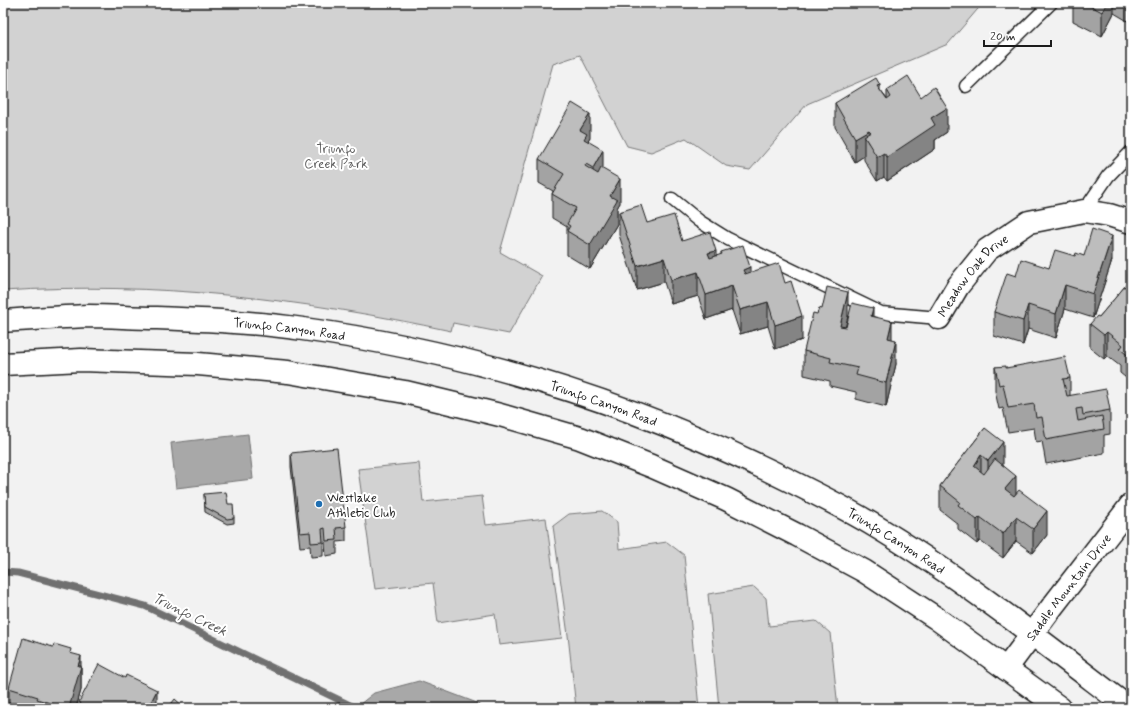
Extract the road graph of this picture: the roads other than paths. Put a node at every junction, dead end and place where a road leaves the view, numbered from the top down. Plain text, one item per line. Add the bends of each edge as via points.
1 (1052, 3) edge
2 (966, 86) dead end
3 (1131, 152) edge
4 (672, 199) dead end
5 (1084, 211) junction
6 (1131, 222) edge
7 (939, 318) joint
8 (3, 321) edge
9 (3, 364) edge
10 (1131, 506) edge
11 (1032, 634) junction
12 (1006, 669) junction
13 (1060, 708) edge
14 (1130, 708) edge

1 - 2 lane
3 - 5 lane via 1108,176
4 - 7 lane, Meadow Oak Drive via 728,239 882,313
5 - 6 street, Meadow Oak Drive
5 - 7 street, Meadow Oak Drive via 1029,222 987,250 958,286
8 - 11 street, Triunfo Canyon Road via 88,316 212,320 295,328 416,348 513,373 664,424 803,486 870,523 991,603
9 - 12 street via 81,360 198,364 288,372 405,392 580,438 726,499 864,571 936,618
10 - 11 street, Saddle Mountain Drive
11 - 12 street, Saddle Mountain Drive
11 - 14 street, Triunfo Canyon Road
12 - 13 street

